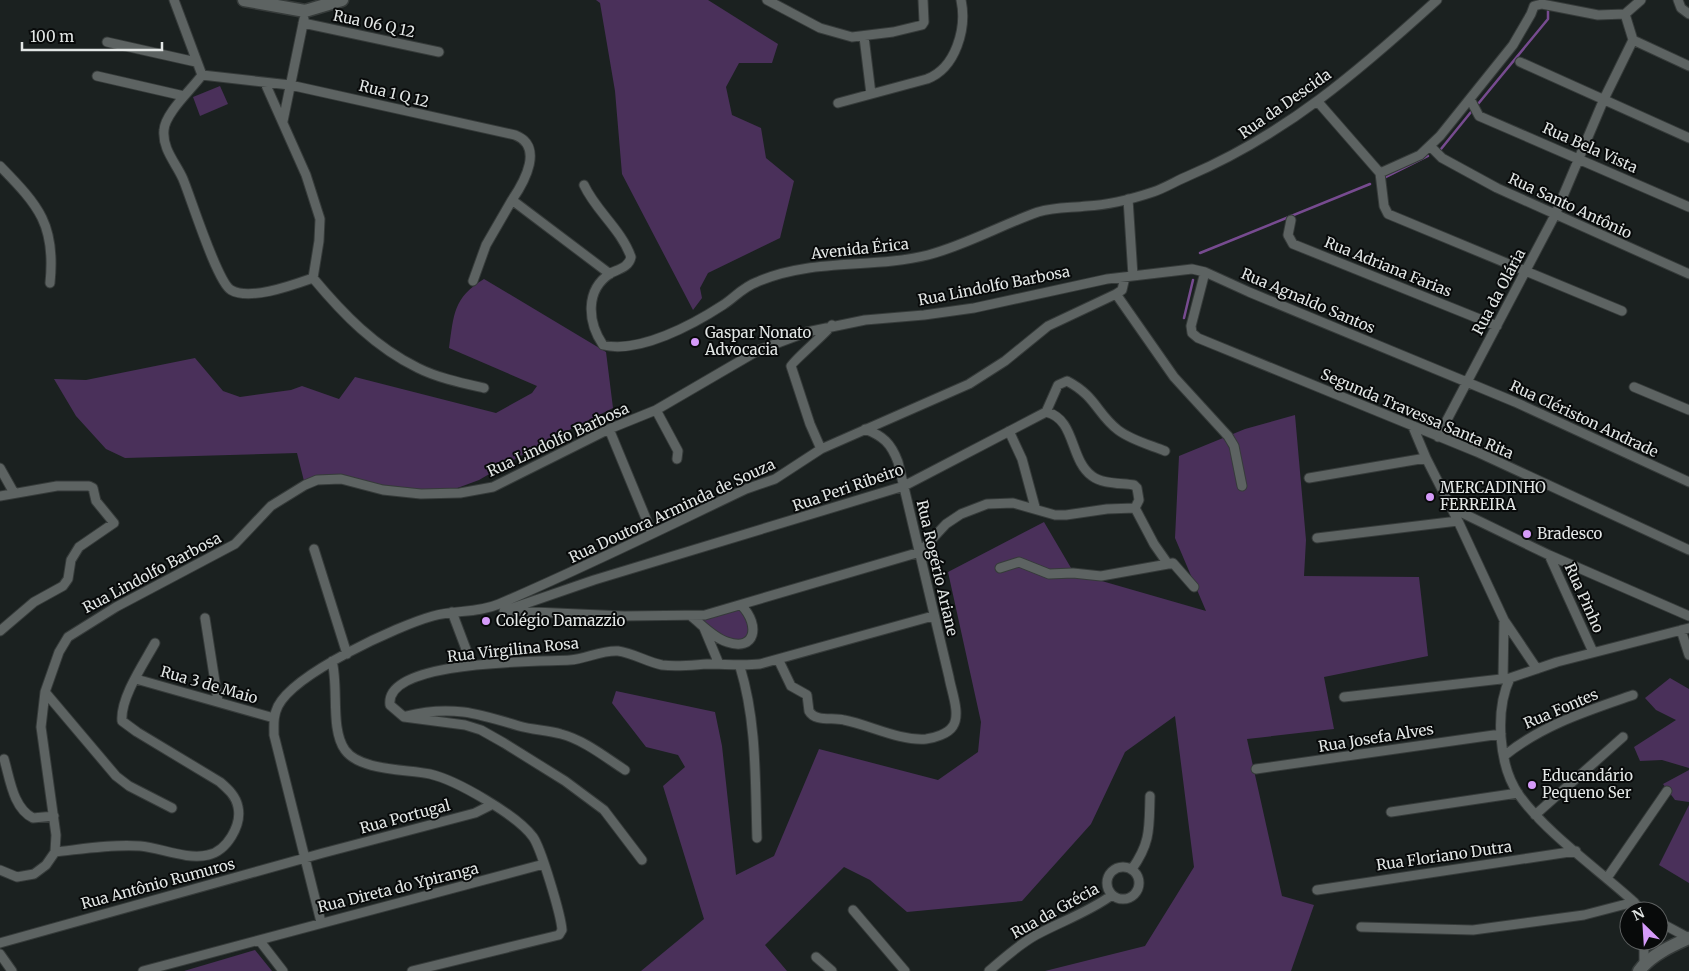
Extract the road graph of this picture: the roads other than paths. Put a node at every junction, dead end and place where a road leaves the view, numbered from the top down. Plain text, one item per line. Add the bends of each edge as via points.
1 (174, 0) edge
2 (244, 0) edge
3 (342, 0) edge
4 (767, 0) edge
5 (923, 0) edge
6 (961, 0) edge
7 (1438, 0) edge
8 (1641, 0) edge
9 (1678, 0) edge
10 (1531, 3) edge
11 (1626, 14) junction
12 (1689, 14) edge
13 (304, 17) junction
14 (864, 37) junction
15 (1633, 40) junction
16 (107, 42) dead end
17 (438, 52) dead end
18 (196, 62) junction
19 (1520, 62) dead end
20 (1689, 66) edge
21 (202, 74) junction
22 (98, 76) dead end
23 (265, 83) junction
24 (290, 85) junction
25 (871, 94) junction
26 (184, 96) junction
27 (1470, 99) junction
28 (1604, 99) junction
29 (1318, 102) junction
30 (838, 103) dead end
31 (283, 122) junction
32 (1689, 138) edge
33 (1430, 146) junction
34 (1579, 158) junction
35 (0, 166) edge
36 (1380, 173) junction
37 (584, 185) dead end
38 (1128, 199) junction
39 (512, 200) junction
40 (1689, 207) edge
41 (1555, 215) junction
42 (1291, 220) dead end
43 (1205, 272) junction
44 (1525, 272) junction
45 (610, 274) junction
46 (1689, 274) edge
47 (1129, 277) junction
48 (313, 278) junction
49 (473, 281) dead end
50 (50, 283) dead end
51 (1116, 294) junction
52 (1622, 311) dead end
53 (832, 325) junction
54 (1497, 326) junction
55 (1468, 382) junction
56 (1634, 387) dead end
57 (484, 388) dead end
58 (656, 410) junction
59 (1689, 410) edge
60 (1046, 412) junction
61 (1413, 427) junction
62 (609, 429) junction
63 (865, 430) junction
64 (1009, 431) junction
65 (1438, 437) junction
66 (821, 449) junction
67 (1165, 451) dead end
68 (1426, 458) junction
69 (677, 460) dead end
70 (0, 468) edge
71 (1309, 478) dead end
72 (1689, 482) edge
73 (904, 486) junction
74 (1242, 486) dead end
75 (14, 493) junction
76 (0, 496) edge
77 (1035, 507) junction
78 (1135, 508) junction
79 (1452, 508) junction
80 (1458, 521) junction
81 (652, 533) junction
82 (1317, 538) dead end
83 (314, 549) dead end
84 (1689, 550) edge
85 (920, 552) junction
86 (1549, 555) junction
87 (1168, 564) junction
88 (1000, 568) dead end
89 (1194, 587) dead end
90 (742, 606) junction
91 (486, 610) junction
92 (504, 611) junction
93 (452, 612) junction
94 (933, 616) junction
95 (1689, 616) edge
96 (692, 617) junction
97 (205, 618) dead end
98 (1504, 620) junction
99 (704, 628) junction
100 (1685, 629) edge
101 (0, 631) edge
102 (155, 643) dead end
103 (1593, 652) junction
104 (347, 654) junction
105 (1689, 655) edge
106 (332, 661) junction
107 (779, 661) junction
108 (719, 664) junction
109 (472, 665) junction
110 (740, 667) junction
111 (1537, 669) junction
112 (1506, 678) junction
113 (136, 679) junction
114 (45, 692) junction
115 (1633, 695) dead end
116 (1344, 696) dead end
117 (218, 701) junction
118 (404, 717) junction
119 (274, 718) junction
120 (1501, 734) junction
121 (1623, 737) dead end
122 (1504, 756) junction
123 (4, 760) dead end
124 (1256, 769) dead end
125 (625, 770) dead end
126 (1667, 791) dead end
127 (1518, 793) junction
128 (1150, 796) dead end
129 (492, 805) junction
130 (172, 808) dead end
131 (1391, 812) dead end
132 (1535, 815) junction
133 (54, 816) junction
134 (756, 838) dead end
135 (1576, 851) junction
136 (55, 852) junction
137 (323, 852) joint
138 (305, 858) junction
139 (642, 860) dead end
140 (544, 864) junction
141 (1132, 869) junction
142 (0, 870) edge
143 (1607, 878) junction
144 (1316, 890) dead end
145 (1112, 895) junction
146 (1633, 901) edge
147 (1619, 906) edge
148 (854, 910) dead end
149 (321, 922) junction
150 (1361, 927) dead end
151 (1669, 927) edge
152 (1689, 938) edge
153 (259, 940) junction
154 (0, 943) edge
155 (1643, 951) edge
156 (0, 954) edge
157 (816, 957) dead end
158 (1642, 968) edge
159 (12, 971) edge
160 (143, 971) edge
161 (283, 971) edge
162 (412, 971) edge
163 (832, 971) edge
164 (905, 971) edge
165 (989, 971) edge

1 - 18 street
2 - 13 main road
3 - 13 main road
4 - 14 street via 831,33
5 - 14 street via 922,25
6 - 25 street via 964,27 949,60 939,73
7 - 29 street, Rua da Descida
8 - 11 street
9 - 12 street via 1681,8
10 - 11 street via 1598,15
10 - 27 street via 1531,14 1513,45
11 - 15 street
13 - 17 street, Rua 06 Q 12
13 - 24 street
14 - 25 street
15 - 20 street
15 - 28 street, Rua da Olária
16 - 18 street
18 - 21 street
19 - 28 street
21 - 23 street, Rua 1 Q 12
21 - 26 street
22 - 26 street
23 - 24 street, Rua 1 Q 12
23 - 31 street
24 - 31 street
24 - 39 street, Rua 1 Q 12 via 515,135 528,142 531,155 524,182
25 - 30 street
26 - 48 street via 164,128 164,140 228,288 236,292 264,292
27 - 33 street
27 - 34 street, Rua Bela Vista via 1478,116
28 - 32 street
28 - 34 street, Rua da Olária
29 - 36 street
29 - 38 street, Rua da Descida via 1241,151 1155,191
31 - 48 street via 306,175 320,219
33 - 36 street via 1420,155
33 - 41 street, Rua Santo Antônio via 1442,158
34 - 40 street, Rua Bela Vista
34 - 41 street, Rua da Olária
35 - 50 street via 41,214 52,256
36 - 44 street via 1388,214
37 - 45 street via 631,257 627,265
38 - 45 street, Avenida Érica via 1038,212 928,255 784,272 754,283 680,330 632,345 603,346 597,336 590,303
38 - 47 street
39 - 45 street
39 - 49 street via 486,245
41 - 44 street, Rua da Olária
41 - 46 street, Rua Santo Antônio
42 - 54 street, Rua Adriana Farias via 1288,235 1293,244
43 - 47 street, Rua Agnaldo Santos via 1192,269
43 - 55 street, Rua Agnaldo Santos
43 - 61 street, Segunda Travessa Santa Rita via 1191,326 1194,335
44 - 52 street
44 - 54 street, Rua da Olária
47 - 51 street
47 - 53 street, Rua Lindolfo Barbosa via 1046,290 974,308
48 - 57 street via 354,324 385,348 418,368
51 - 63 street, Rua Doutora Arminda de Souza via 1048,326 970,384
51 - 74 street via 1174,377 1234,446
53 - 58 street, Rua Lindolfo Barbosa via 759,350
53 - 66 street via 791,366
54 - 55 street, Rua da Olária
55 - 65 street, Rua da Olária
55 - 72 street, Rua Clériston Andrade
56 - 59 street
58 - 62 street, Rua Lindolfo Barbosa
58 - 69 street via 678,451
60 - 64 street, Rua Peri Ribeiro
60 - 67 street via 1058,385 1068,381 1094,401 1118,430
60 - 78 street via 1064,421 1078,457 1092,476 1137,488 1139,500
61 - 65 street, Segunda Travessa Santa Rita
61 - 68 street
62 - 81 street
62 - 114 street, Rua Lindolfo Barbosa via 504,483 480,491 401,494 332,478 305,484 271,506 229,547 74,631 59,652
63 - 66 street, Rua Doutora Arminda de Souza
63 - 73 street, Rua Rogério Ariane via 883,437 890,444
64 - 73 street, Rua Peri Ribeiro
64 - 77 street via 1022,459
65 - 84 street, Segunda Travessa Santa Rita
66 - 81 street, Rua Doutora Arminda de Souza via 775,479 746,489
68 - 71 street
68 - 79 street
70 - 75 street
73 - 85 street, Rua Rogério Ariane
73 - 92 street, Rua Peri Ribeiro
75 - 76 street
75 - 101 street via 63,485 91,487 96,501 111,517 113,525 85,540 79,547 63,586 34,602
77 - 78 street via 1066,516
77 - 85 street via 1000,502 974,508 946,524
78 - 87 street
79 - 80 street
79 - 86 street
80 - 82 street
80 - 98 street
81 - 91 street, Rua Doutora Arminda de Souza
83 - 104 street
85 - 90 street
85 - 94 street, Rua Rogério Ariane
86 - 95 street
86 - 103 street, Rua Pinho
87 - 88 street via 1101,576 1049,574 1019,562
87 - 89 street via 1173,563
90 - 96 street
90 - 99 street via 753,619 753,634 746,641 737,644 726,642
91 - 92 street
91 - 93 street, Rua Doutora Arminda de Souza
92 - 96 street
93 - 104 street, Rua Doutora Arminda de Souza via 413,623
93 - 109 street
94 - 107 street, Rua Virgilina Rosa
94 - 107 street, Rua Rogério Ariane via 956,713 951,728 931,738 918,739 841,719 812,716 807,695 791,686
96 - 99 street
97 - 117 street
98 - 111 street
98 - 112 street
99 - 108 street
100 - 103 street
100 - 105 street
102 - 113 street
103 - 111 street
104 - 106 street, Rua Doutora Arminda de Souza
106 - 119 street, Rua Doutora Arminda de Souza via 295,685 278,705
106 - 129 street via 336,682 337,732 348,754 369,764 445,778
107 - 110 street, Rua Virgilina Rosa
108 - 109 street, Rua Virgilina Rosa via 662,665 629,654 611,652 570,660
108 - 110 street, Rua Virgilina Rosa
109 - 118 street, Rua Virgilina Rosa via 426,674 398,685 390,705
110 - 134 street via 749,695 754,742
111 - 112 street
112 - 116 street
112 - 120 street
113 - 117 street, Rua 3 de Maio
113 - 136 street via 123,711 124,724 230,791 238,807 236,828 217,852 201,856 128,845
114 - 130 street via 116,776
114 - 133 street, Rua Lindolfo Barbosa via 41,727
115 - 122 street, Rua Fontes via 1536,732
117 - 119 street, Rua 3 de Maio
118 - 125 street via 448,710 498,718 573,738
118 - 139 street via 481,730 504,743 604,810
119 - 138 street via 274,735
120 - 122 street
120 - 124 street, Rua Josefa Alves
121 - 132 street
122 - 127 street
123 - 133 street via 22,810 33,818
126 - 143 street
127 - 131 street
127 - 132 street
128 - 141 street via 1149,838
129 - 137 street, Rua Portugal via 475,813
129 - 140 street via 532,836
132 - 135 street
133 - 136 street, Rua Lindolfo Barbosa
135 - 143 street
135 - 144 street, Rua Floriano Dutra
136 - 142 street via 34,874 17,877
137 - 138 street, Rua Antônio Rumuros
138 - 149 street
138 - 154 street, Rua Antônio Rumuros
140 - 149 street, Rua Direta do Ypiranga
140 - 162 street via 562,926 561,933
141 - 145 street via 1117,867 1109,875 1107,886
141 - 145 street via 1139,882 1136,892 1123,899
143 - 146 street
145 - 165 street, Rua da Grécia via 1093,909 1020,944
147 - 150 street via 1584,915 1473,930
148 - 164 street
149 - 153 street, Rua Direta do Ypiranga
151 - 152 street
152 - 158 main road via 1665,950
153 - 160 street, Rua Direta do Ypiranga
153 - 161 street
155 - 158 street
156 - 159 street
157 - 163 street

